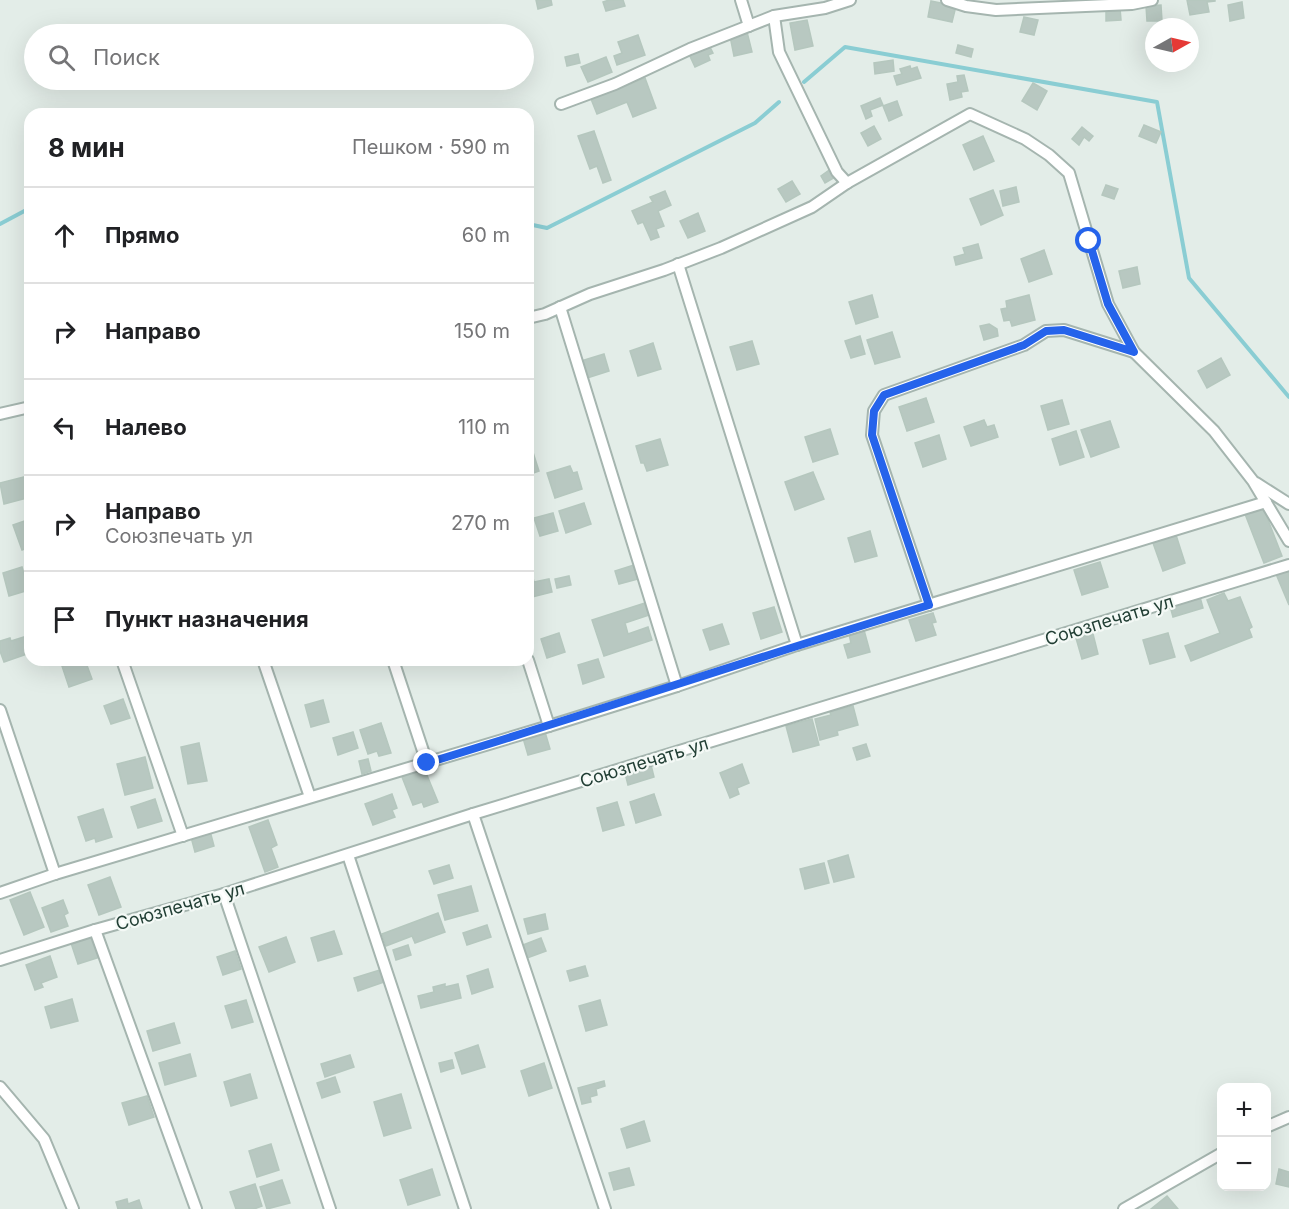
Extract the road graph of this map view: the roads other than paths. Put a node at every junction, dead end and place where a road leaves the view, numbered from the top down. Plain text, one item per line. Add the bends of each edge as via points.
1 (741, 0) edge
2 (850, 0) edge
3 (946, 0) edge
4 (1152, 0) edge
5 (774, 16) junction
6 (749, 26) junction
7 (561, 104) dead end
8 (848, 183) junction
9 (678, 264) junction
10 (560, 307) junction
11 (534, 316) edge
12 (1134, 352) junction
13 (24, 408) edge
14 (0, 414) edge
15 (1253, 481) junction
16 (1266, 502) junction
17 (1289, 504) edge
18 (1289, 541) edge
19 (1289, 565) edge
20 (929, 605) junction
21 (797, 645) junction
22 (124, 666) edge
23 (265, 666) edge
24 (395, 666) edge
25 (530, 666) edge
26 (677, 686) junction
27 (0, 710) edge
28 (549, 726) junction
29 (427, 763) junction
30 (310, 797) junction
31 (473, 814) junction
32 (183, 836) junction
33 (348, 855) junction
34 (55, 874) junction
35 (0, 892) edge
36 (224, 894) junction
37 (95, 930) junction
38 (0, 960) edge
39 (0, 1088) edge
40 (1289, 1117) edge
41 (1271, 1126) edge
42 (1217, 1155) edge
43 (602, 1208) edge
44 (73, 1209) edge
45 (196, 1209) edge
46 (330, 1209) edge
47 (465, 1209) edge
48 (1124, 1209) edge

1 - 6 street
2 - 5 street
3 - 4 street via 996,10
5 - 6 street
5 - 8 street via 779,52 832,162
6 - 7 street
8 - 9 street via 812,207
8 - 12 street via 970,114 1025,139 1069,173 1108,304
9 - 10 street
9 - 21 street
10 - 11 street
10 - 26 street
12 - 15 street via 1214,431
12 - 20 street via 1064,330 1046,331 1024,345 884,395 874,411 872,435
13 - 14 street
15 - 16 street
15 - 17 street
16 - 18 street
16 - 20 street
19 - 31 street, Союзпечать ул
20 - 21 street
21 - 26 street
22 - 32 street
23 - 30 street
24 - 29 street
25 - 28 street
26 - 28 street
27 - 34 street
28 - 29 street
29 - 30 street
30 - 32 street
31 - 33 street, Союзпечать ул
31 - 43 street
32 - 34 street
33 - 36 street, Союзпечать ул
33 - 47 street
34 - 35 street
36 - 37 street, Союзпечать ул
36 - 46 street
37 - 38 street, Союзпечать ул
37 - 45 street
39 - 44 street via 44,1139
40 - 41 street
42 - 48 street

